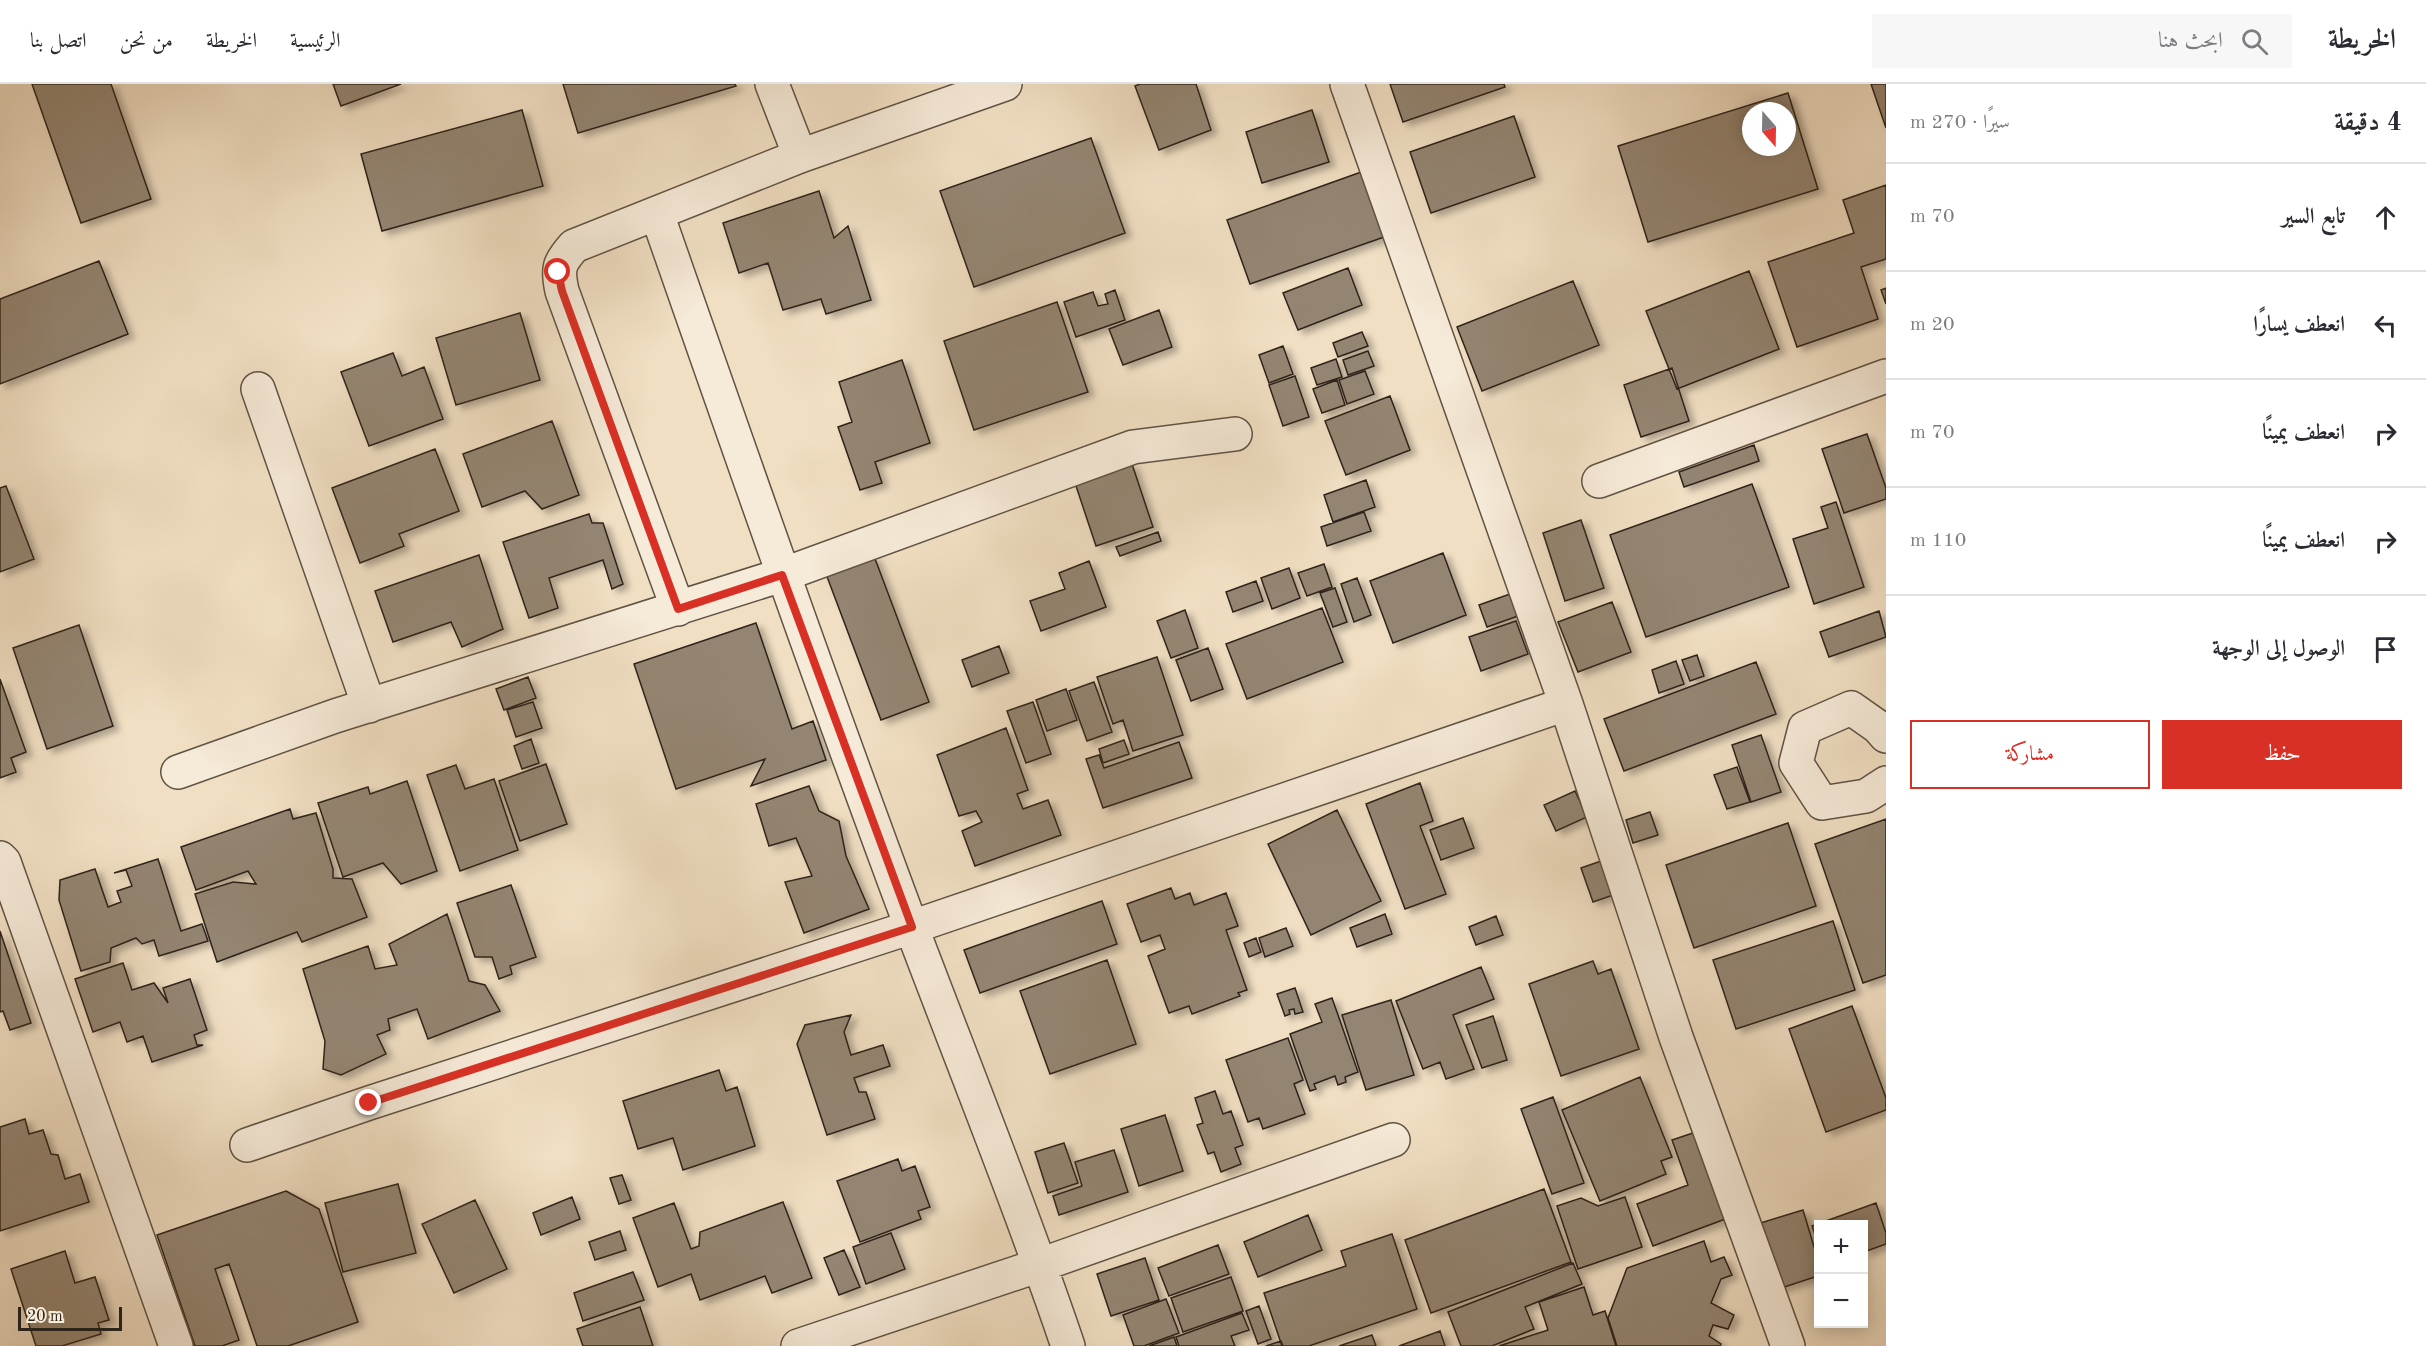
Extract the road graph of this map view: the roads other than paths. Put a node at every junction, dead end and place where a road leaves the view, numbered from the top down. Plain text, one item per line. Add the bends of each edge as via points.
1 (772, 84) edge
2 (1005, 84) edge
3 (1347, 84) edge
4 (800, 156) junction
5 (657, 214) junction
6 (1886, 376) edge
7 (258, 390) dead end
8 (1235, 434) dead end
9 (1599, 481) dead end
10 (782, 575) junction
11 (678, 609) junction
12 (1566, 704) junction
13 (369, 705) junction
14 (1886, 736) edge
15 (178, 772) dead end
16 (1886, 783) edge
17 (0, 858) edge
18 (912, 927) junction
19 (1393, 1140) dead end
20 (248, 1145) dead end
21 (1040, 1264) junction
22 (176, 1346) edge
23 (798, 1346) edge
24 (1068, 1346) edge
25 (1788, 1346) edge

1 - 4 street
2 - 4 street
3 - 12 street
4 - 5 street
5 - 10 street
5 - 11 street via 574,246 558,272
6 - 9 street
7 - 13 street
8 - 10 street via 1133,447
10 - 11 street
10 - 18 street
11 - 13 street
12 - 18 street
12 - 25 street via 1676,1037
13 - 15 street
14 - 16 street via 1851,708 1805,728 1796,763 1822,803 1866,796
17 - 22 street
18 - 20 street
18 - 21 street
19 - 21 street
21 - 23 street
21 - 24 street

